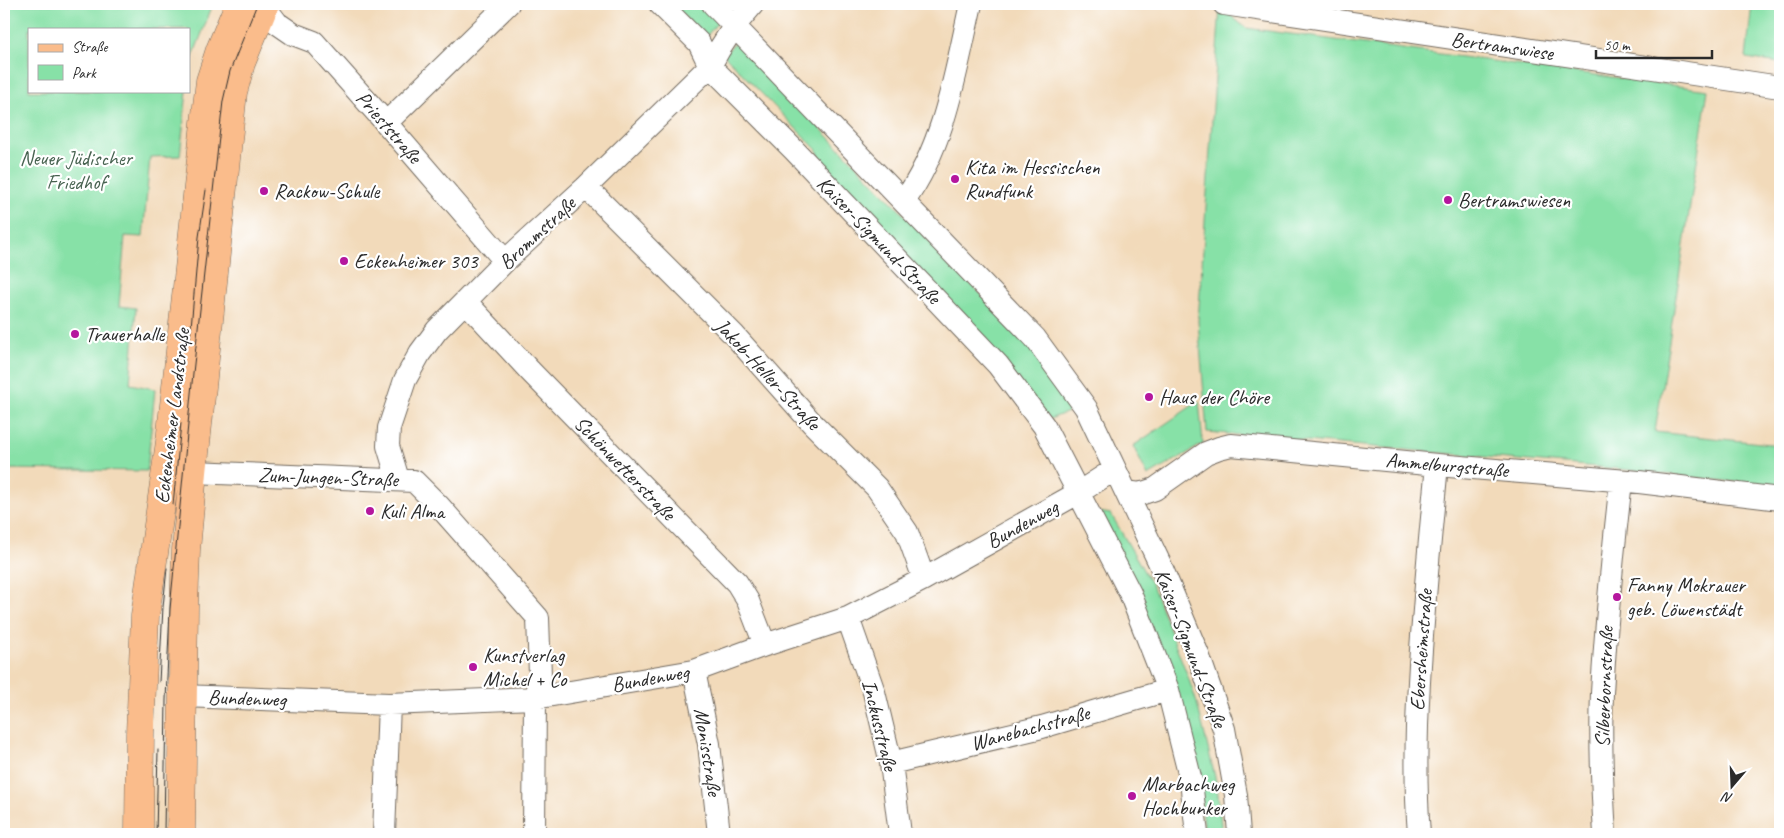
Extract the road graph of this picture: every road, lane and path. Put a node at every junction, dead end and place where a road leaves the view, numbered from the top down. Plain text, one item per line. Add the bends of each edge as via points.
1 (256, 4) edge
2 (508, 4) edge
3 (660, 4) edge
4 (713, 4) edge
5 (753, 4) edge
6 (971, 4) edge
7 (1224, 4) edge
8 (734, 25) junction
9 (710, 66) junction
10 (1780, 87) edge
11 (386, 123) junction
12 (586, 187) junction
13 (904, 201) junction
14 (505, 261) junction
15 (466, 302) junction
16 (1436, 465) junction
17 (1115, 469) junction
18 (193, 472) junction
19 (398, 480) junction
20 (1621, 481) junction
21 (162, 492) junction
22 (1126, 492) junction
23 (1078, 493) junction
24 (1780, 499) edge
25 (924, 579) junction
26 (848, 618) junction
27 (765, 645) junction
28 (694, 671) junction
29 (1168, 690) junction
30 (182, 696) junction
31 (535, 698) junction
32 (389, 704) junction
33 (891, 763) junction
34 (139, 834) edge
35 (180, 834) edge
36 (384, 834) edge
37 (534, 834) edge
38 (719, 834) edge
39 (900, 834) edge
40 (1197, 834) edge
41 (1239, 834) edge
42 (1419, 834) edge
43 (1605, 834) edge

1 - 11 street, Prieststraße via 293,34 314,42
1 - 18 main road, Eckenheimer Landstraße via 233,92
1 - 21 main road, Eckenheimer Landstraße via 220,50 210,81
2 - 11 street
3 - 9 street, Kaiser-Sigmund-Straße via 699,43
4 - 8 street, Kaiser-Sigmund-Straße
5 - 8 street, Brommstraße
6 - 13 street via 947,113 916,184
7 - 10 street, Bertramswiese
8 - 9 street, Brommstraße
8 - 13 street, Kaiser-Sigmund-Straße
9 - 12 street, Brommstraße
9 - 23 street, Kaiser-Sigmund-Straße via 998,366 1044,426
11 - 14 street, Prieststraße
12 - 14 street, Brommstraße
12 - 25 street, Jakob-Heller-Straße via 734,335 812,423 878,488 907,532
13 - 17 street, Kaiser-Sigmund-Straße via 1036,338 1086,408
14 - 15 street, Brommstraße
15 - 19 street, Brommstraße via 437,330 405,380 389,428 388,446
15 - 27 street, Schönwetterstraße via 737,583 748,600
16 - 20 street, Ammelburgstraße
16 - 22 street, Ammelburgstraße via 1231,445 1206,453 1155,489 1140,494
16 - 42 street, Ebersheimstraße via 1417,724
17 - 22 street, Kaiser-Sigmund-Straße
17 - 23 street
18 - 19 street, Zum-Jungen-Straße
18 - 21 street via 175,480
18 - 30 main road, Eckenheimer Landstraße via 186,550
19 - 31 street, Zum-Jungen-Straße via 414,480 538,618 540,675
20 - 24 street, Ammelburgstraße
20 - 43 street, Silberbornstraße via 1602,695
21 - 34 main road, Eckenheimer Landstraße via 145,616
22 - 41 street, Kaiser-Sigmund-Straße via 1199,656 1224,729
23 - 25 street, Bundenweg
23 - 29 street, Kaiser-Sigmund-Straße via 1130,593
25 - 26 street, Bundenweg
26 - 27 street, Bundenweg
26 - 33 street, Inckusstraße via 874,692
27 - 28 street, Bundenweg
28 - 31 street, Bundenweg
28 - 38 street, Monisstraße via 709,744
29 - 33 street, Wanebachstraße via 1042,727
29 - 40 street, Kaiser-Sigmund-Straße via 1190,781
30 - 32 street, Bundenweg
30 - 35 main road, Eckenheimer Landstraße
31 - 32 street, Bundenweg
31 - 37 street, Zum-Jungen-Straße
32 - 36 street
33 - 39 street, Inckusstraße

